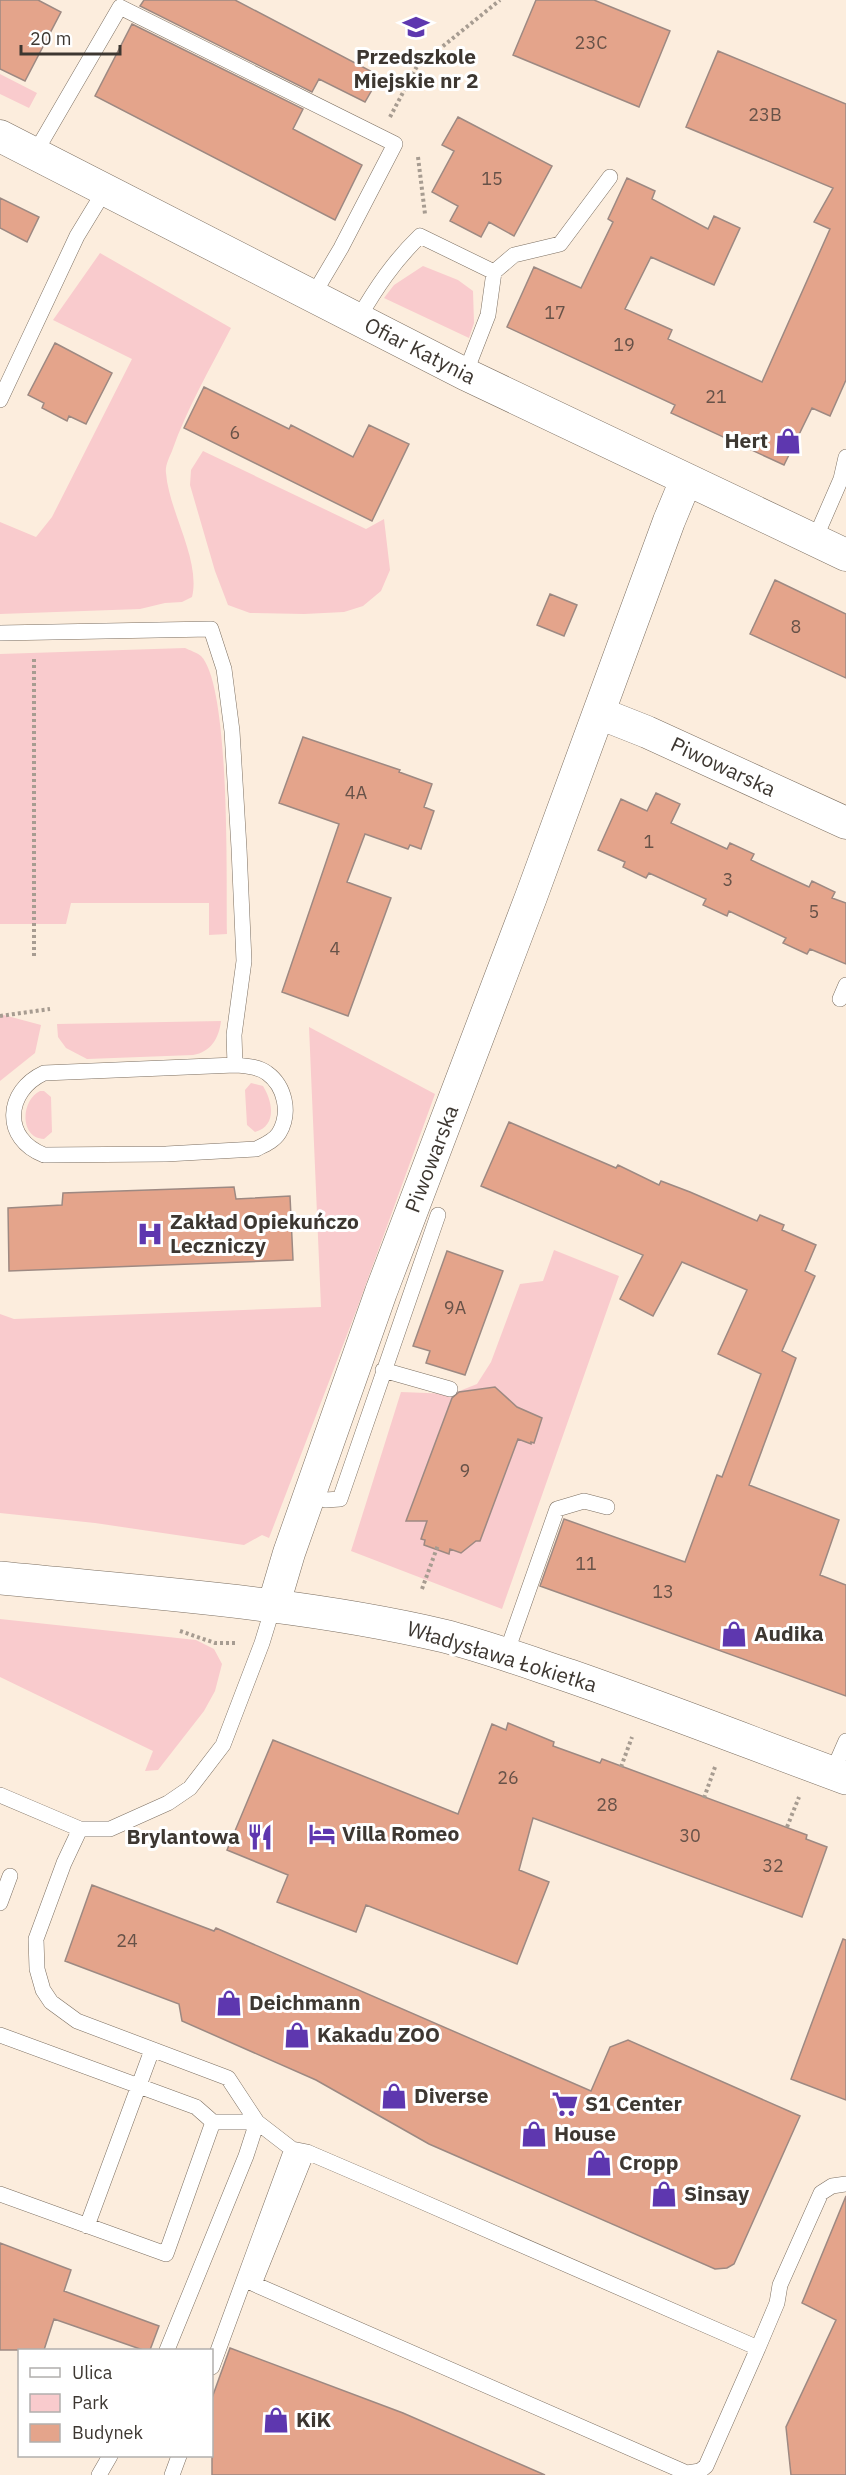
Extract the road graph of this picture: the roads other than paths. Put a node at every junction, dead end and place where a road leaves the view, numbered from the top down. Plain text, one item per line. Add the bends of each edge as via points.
1 (0, 136) edge
2 (35, 153) junction
3 (610, 177) dead end
4 (105, 190) junction
5 (494, 272) junction
6 (312, 297) junction
7 (358, 319) junction
8 (465, 374) junction
9 (0, 400) edge
10 (846, 457) edge
11 (686, 480) junction
12 (814, 541) junction
13 (845, 553) edge
14 (0, 633) edge
15 (599, 713) junction
16 (846, 823) edge
17 (235, 1065) junction
18 (438, 1215) dead end
19 (383, 1370) junction
20 (450, 1389) dead end
21 (310, 1495) junction
22 (607, 1507) dead end
23 (0, 1578) edge
24 (273, 1607) junction
25 (506, 1654) junction
26 (846, 1741) edge
27 (839, 1775) edge
28 (0, 1795) edge
29 (80, 1829) junction
30 (10, 1876) dead end
31 (0, 1902) edge
32 (0, 2036) edge
33 (152, 2050) junction
34 (138, 2085) junction
35 (213, 2122) junction
36 (256, 2122) junction
37 (299, 2151) junction
38 (846, 2184) edge
39 (0, 2194) edge
40 (87, 2226) junction
41 (758, 2348) junction
42 (167, 2349) edge
43 (213, 2365) edge
44 (109, 2457) edge
45 (179, 2457) edge
46 (99, 2475) edge
47 (172, 2475) edge

1 - 2 street, Ofiar Katynia
2 - 4 street, Ofiar Katynia
2 - 6 lane via 120,7 380,136 395,144
3 - 5 lane via 560,244 514,255
4 - 6 street, Ofiar Katynia
4 - 9 lane via 77,236
5 - 7 lane via 420,236 400,255
5 - 8 lane via 488,315
6 - 7 street, Ofiar Katynia
7 - 8 street, Ofiar Katynia
8 - 11 street, Ofiar Katynia
10 - 12 lane via 841,479
11 - 12 street, Ofiar Katynia
11 - 15 street, Piwowarska
12 - 13 street, Ofiar Katynia
14 - 17 lane via 211,629 224,669 240,848 244,961 234,1035
15 - 16 street, Piwowarska
15 - 21 street, Piwowarska via 381,1292
17 - 17 lane via 266,1072 283,1092 286,1106 279,1134 256,1149 44,1155 22,1142 13,1119 21,1091 44,1073
18 - 19 lane
19 - 20 lane
19 - 21 lane via 340,1499
21 - 24 street, Piwowarska
22 - 25 lane via 584,1500 557,1509
23 - 24 main road, Władysława Łokietka
24 - 25 main road, Władysława Łokietka via 393,1625
24 - 29 lane via 223,1746 190,1788 168,1803 110,1829
25 - 27 main road, Władysława Łokietka
26 - 27 lane
28 - 29 lane
29 - 33 lane via 36,1939 37,1969 43,1990 51,2002 76,2021
30 - 31 lane
32 - 34 lane
33 - 34 lane
33 - 36 lane via 228,2078
34 - 35 lane via 196,2107
34 - 40 lane
35 - 36 lane
35 - 40 lane via 166,2254
36 - 37 lane
36 - 42 lane via 246,2156
37 - 41 lane
37 - 41 lane via 254,2284 676,2468 693,2473 706,2466
37 - 43 lane
38 - 41 lane via 821,2193 780,2285 777,2303
39 - 40 lane
44 - 46 lane
45 - 47 lane

